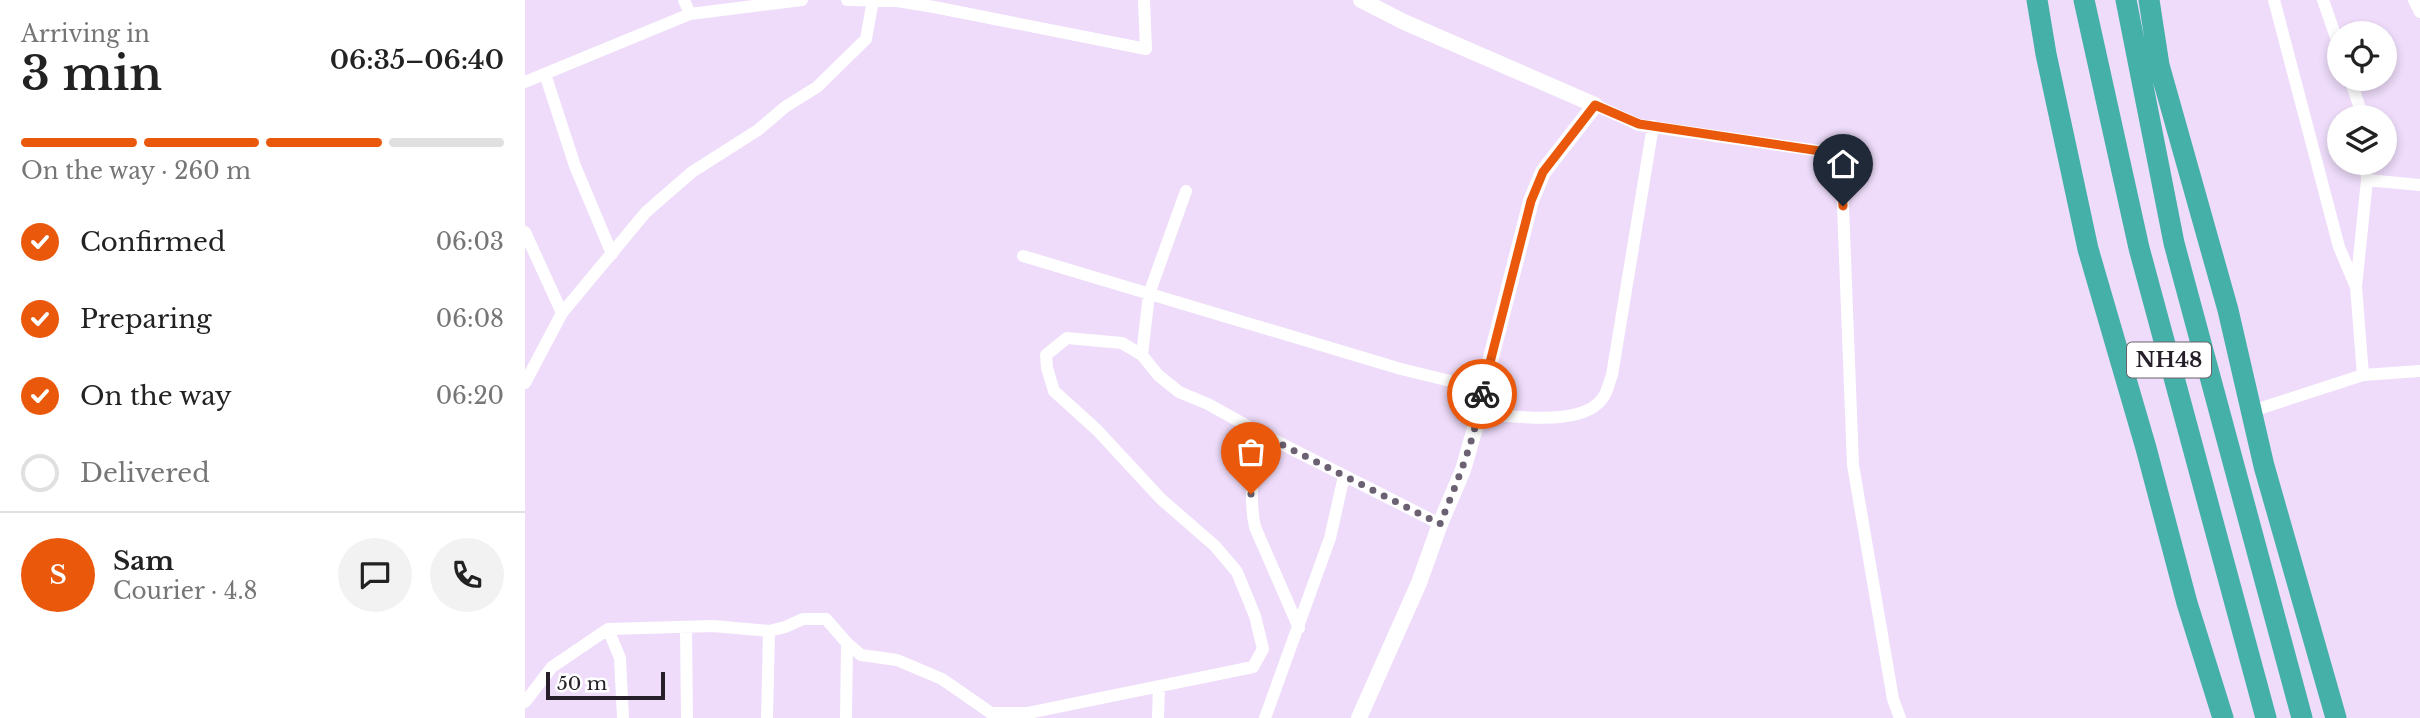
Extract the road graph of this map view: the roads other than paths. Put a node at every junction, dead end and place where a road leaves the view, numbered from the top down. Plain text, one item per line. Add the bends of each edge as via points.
1 (684, 0) edge
2 (802, 0) edge
3 (847, 0) edge
4 (1144, 0) edge
5 (1361, 0) edge
6 (2037, 0) edge
7 (2084, 0) edge
8 (2126, 0) edge
9 (2149, 0) edge
10 (2274, 0) edge
11 (2323, 0) edge
12 (2414, 0) edge
13 (873, 1) edge
14 (948, 5) edge
15 (2420, 12) edge
16 (690, 14) junction
17 (2330, 21) edge
18 (545, 74) junction
19 (525, 82) edge
20 (1595, 105) junction
21 (1653, 126) junction
22 (2367, 175) edge
23 (2367, 180) junction
24 (2420, 185) edge
25 (1186, 191) dead end
26 (525, 232) edge
27 (612, 254) junction
28 (1023, 256) dead end
29 (2357, 287) junction
30 (1149, 294) junction
31 (562, 313) junction
32 (1142, 355) junction
33 (2420, 371) edge
34 (2363, 375) junction
35 (525, 383) edge
36 (1483, 389) junction
37 (2252, 411) junction
38 (1479, 414) junction
39 (1259, 433) junction
40 (1344, 476) junction
41 (1440, 524) junction
42 (686, 627) junction
43 (1299, 628) junction
44 (608, 629) junction
45 (769, 631) junction
46 (846, 643) junction
47 (1159, 688) junction
48 (525, 702) edge
49 (623, 718) edge
50 (687, 718) edge
51 (767, 718) edge
52 (846, 718) edge
53 (1158, 718) edge
54 (1265, 718) edge
55 (1359, 718) edge
56 (1900, 718) edge
57 (2223, 718) edge
58 (2266, 718) edge
59 (2302, 718) edge
60 (2336, 718) edge

1 - 16 street
2 - 16 street
3 - 13 street
4 - 14 street via 1146,49
5 - 20 street
6 - 57 highway via 2088,249
7 - 58 highway, NH48 via 2139,248
8 - 59 highway, NH48 via 2174,243
9 - 37 highway via 2159,65
10 - 29 street via 2339,247
11 - 17 street
12 - 15 street
13 - 14 street
13 - 27 street via 866,39 823,80 758,130 692,172 646,212
16 - 18 street
18 - 19 street
18 - 27 street via 575,166
20 - 21 street
20 - 36 street via 1543,172 1531,201
21 - 38 street via 1612,375 1604,397 1580,415
21 - 56 street via 1840,154 1853,465
22 - 23 street
23 - 24 street
23 - 29 street
25 - 30 street
26 - 31 street
27 - 31 street
28 - 30 street
29 - 34 street
30 - 32 street
30 - 36 street
31 - 35 street
32 - 39 street via 1179,392
32 - 47 street via 1122,343 1067,338 1046,355 1054,391 1237,572 1263,649 1253,667
33 - 34 street
34 - 37 street
36 - 38 street
37 - 60 highway
38 - 41 street via 1463,470
39 - 40 street
39 - 43 street via 1251,510
40 - 41 street
40 - 43 street via 1330,538
41 - 55 street
42 - 44 street
42 - 45 street
42 - 50 street
43 - 54 street
44 - 48 street via 552,667
44 - 49 street via 620,658
45 - 46 street via 803,619 826,619
45 - 51 street
46 - 47 street via 861,655 897,660 942,679 991,713 1028,713
46 - 52 street
47 - 53 street

